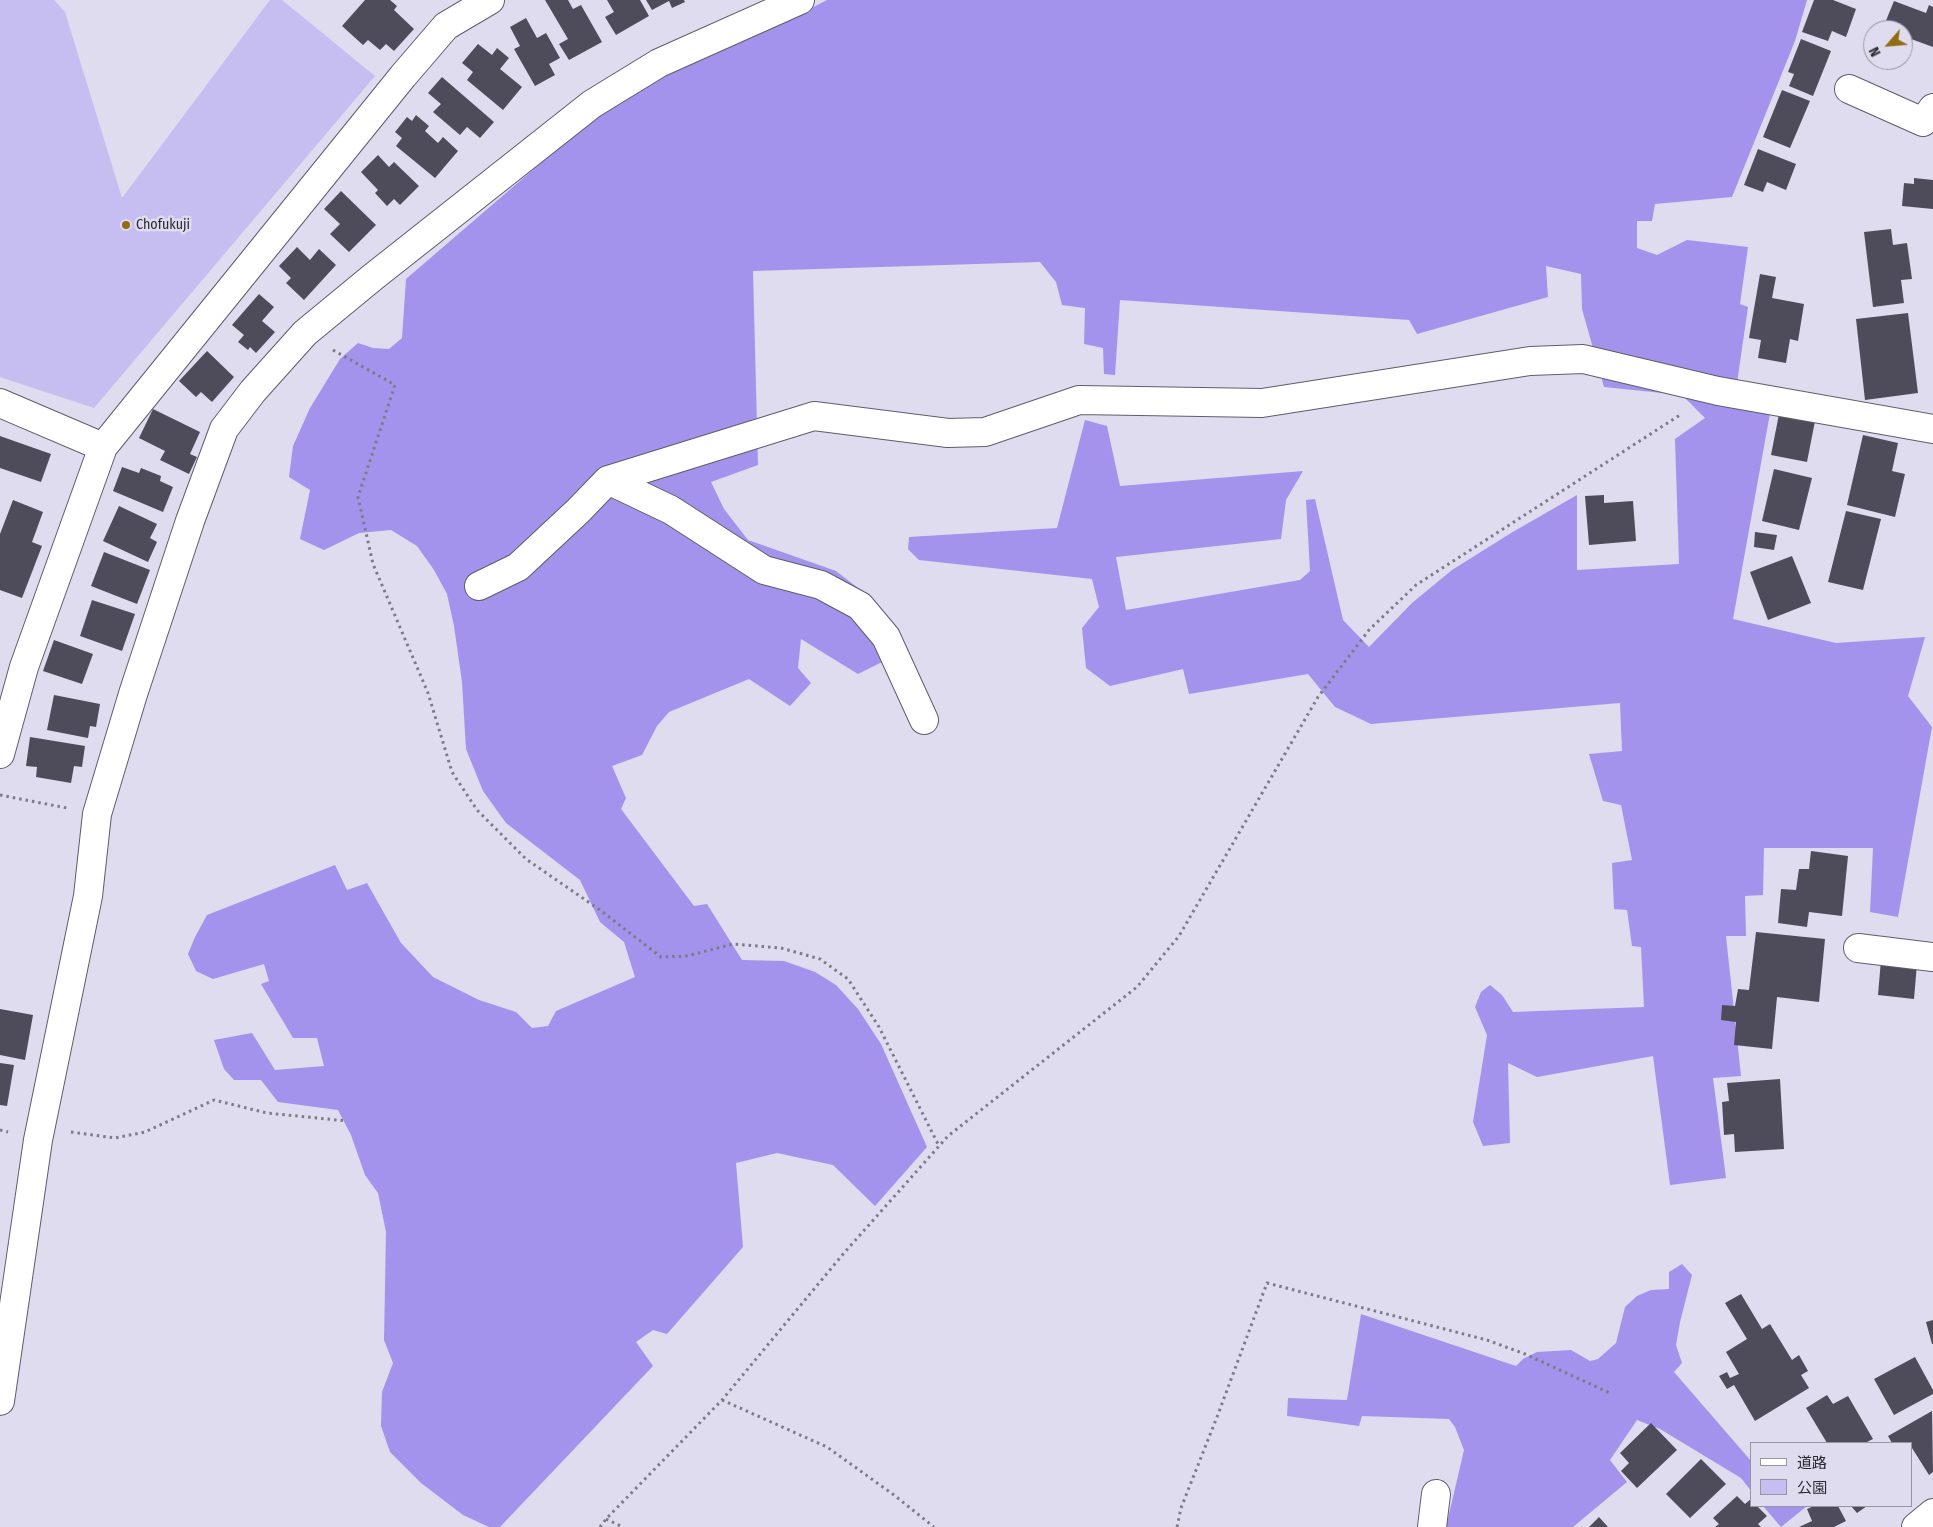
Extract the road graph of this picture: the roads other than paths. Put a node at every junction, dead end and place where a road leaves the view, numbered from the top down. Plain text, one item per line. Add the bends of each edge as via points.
1 (490, 0) edge
2 (800, 0) edge
3 (1849, 89) dead end
4 (1933, 108) edge
5 (0, 403) edge
6 (1933, 429) edge
7 (103, 447) junction
8 (608, 480) junction
9 (479, 586) dead end
10 (924, 720) dead end
11 (0, 754) edge
12 (1858, 948) dead end
13 (1933, 957) edge
14 (0, 1401) edge
15 (1436, 1494) dead end
16 (1933, 1513) edge
17 (1432, 1527) edge
18 (1916, 1527) edge

1 - 7 street via 446,26
2 - 14 street via 659,63 592,104 304,333 252,391 224,429 132,694 97,814 88,896 37,1135
3 - 4 street via 1923,122
5 - 7 street
6 - 8 street via 1718,391 1583,359 1530,360 1262,403 1079,400 985,432 948,433 814,416
7 - 11 street via 24,667
8 - 9 street via 518,567
8 - 10 street via 671,510 764,570 821,585 860,606 886,637
12 - 13 street
15 - 17 street
16 - 18 street

